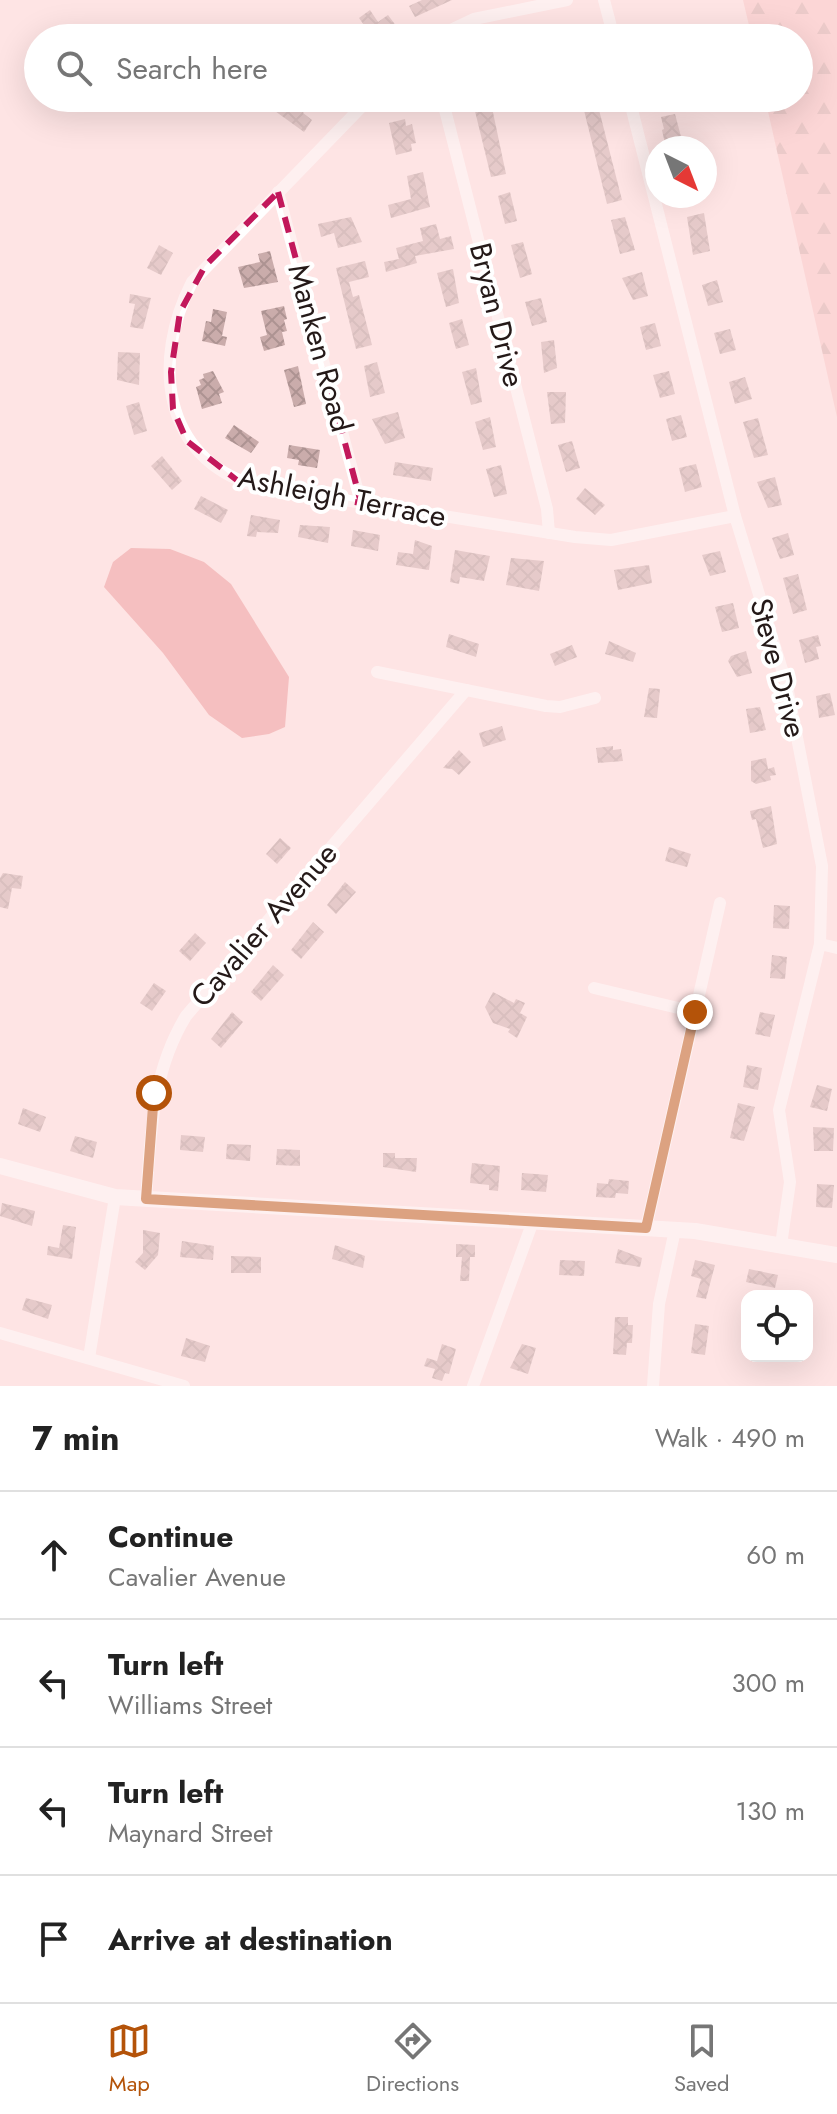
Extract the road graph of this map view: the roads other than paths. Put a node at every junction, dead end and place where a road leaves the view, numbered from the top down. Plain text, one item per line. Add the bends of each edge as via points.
1 (567, 0) edge
2 (604, 0) edge
3 (463, 24) edge
4 (610, 24) edge
5 (356, 112) edge
6 (446, 112) edge
7 (633, 112) edge
8 (278, 192) junction
9 (361, 503) junction
10 (735, 516) junction
11 (549, 533) junction
12 (377, 672) dead end
13 (466, 690) junction
14 (595, 698) dead end
15 (720, 903) dead end
16 (820, 944) junction
17 (837, 948) edge
18 (594, 988) dead end
19 (695, 1012) junction
20 (0, 1166) edge
21 (115, 1197) junction
22 (146, 1199) junction
23 (533, 1221) junction
24 (646, 1228) junction
25 (675, 1230) junction
26 (781, 1245) junction
27 (837, 1255) edge
28 (0, 1333) edge
29 (89, 1358) junction
30 (184, 1386) edge
31 (473, 1386) edge
32 (653, 1386) edge

1 - 3 street
2 - 4 street
5 - 8 street, Ashleigh Terrace
6 - 11 street, Bryan Drive
7 - 10 street, Steve Drive
8 - 9 street, Manken Road
8 - 9 street, Ashleigh Terrace via 205,266 185,297 171,372 173,409 187,441 238,481
9 - 11 street, Ashleigh Terrace
10 - 11 street, Ashleigh Terrace via 611,540
10 - 16 street, Steve Drive via 787,686 814,814 822,866
12 - 13 street
13 - 14 street via 560,707
13 - 22 street, Cavalier Avenue via 186,1016 167,1050 154,1093
15 - 19 street
16 - 17 street
16 - 26 street, Steve Drive via 779,1110 790,1182
18 - 19 street
19 - 24 street
20 - 21 street
21 - 22 street
21 - 29 street
22 - 23 street
23 - 24 street
23 - 31 street
24 - 25 street
25 - 26 street
25 - 32 street via 659,1304
26 - 27 street
28 - 29 street
29 - 30 street

